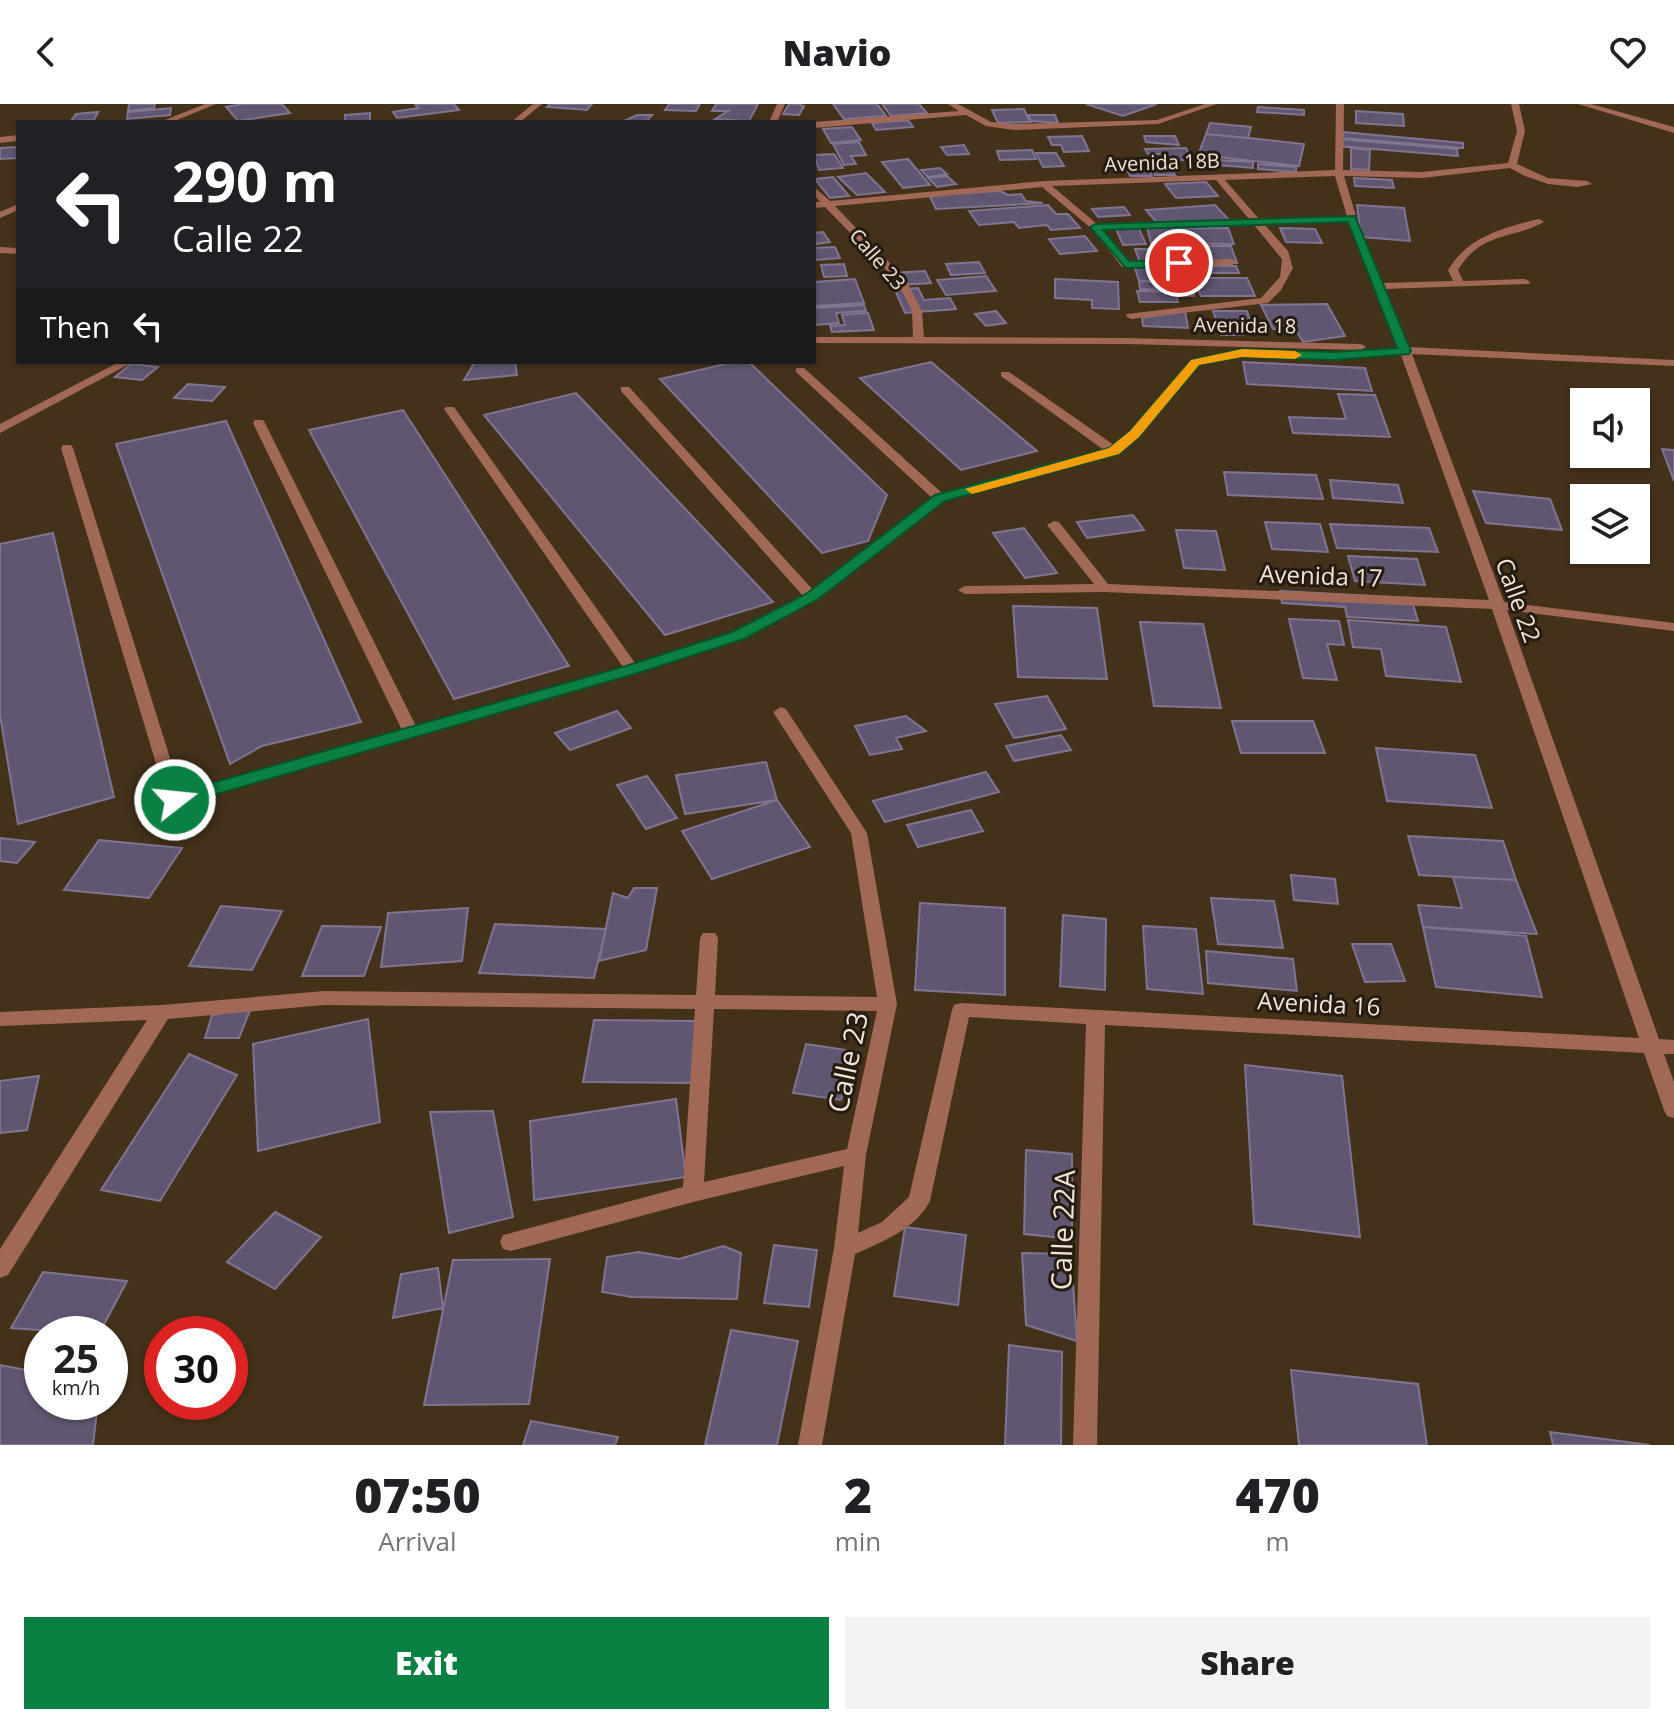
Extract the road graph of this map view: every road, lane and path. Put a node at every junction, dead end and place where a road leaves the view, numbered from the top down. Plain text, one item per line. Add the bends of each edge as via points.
1 (212, 104) edge
2 (538, 104) edge
3 (952, 104) edge
4 (1213, 104) edge
5 (1340, 104) edge
6 (1515, 104) edge
7 (1582, 104) edge
8 (965, 113) junction
9 (169, 120) edge
10 (518, 120) edge
11 (816, 125) edge
12 (1674, 130) edge
13 (1512, 165) junction
14 (1339, 173) junction
15 (1219, 178) junction
16 (1044, 184) junction
17 (1587, 184) dead end
18 (816, 192) edge
19 (828, 203) junction
20 (816, 205) edge
21 (1352, 219) junction
22 (1256, 221) junction
23 (1539, 222) dead end
24 (1095, 227) junction
25 (1232, 262) dead end
26 (1525, 282) dead end
27 (1459, 284) junction
28 (1379, 286) junction
29 (1131, 316) dead end
30 (919, 339) junction
31 (816, 340) edge
32 (1405, 351) junction
33 (1674, 363) edge
34 (123, 364) edge
35 (800, 370) dead end
36 (1005, 374) dead end
37 (625, 389) dead end
38 (450, 409) dead end
39 (259, 423) dead end
40 (0, 429) edge
41 (67, 448) dead end
42 (1114, 451) junction
43 (940, 498) junction
44 (1054, 525) dead end
45 (1104, 588) junction
46 (965, 590) dead end
47 (812, 597) junction
48 (1498, 605) junction
49 (1674, 627) edge
50 (632, 669) junction
51 (781, 712) dead end
52 (411, 732) junction
53 (709, 938) dead end
54 (707, 1003) junction
55 (888, 1004) junction
56 (162, 1012) junction
57 (1096, 1017) junction
58 (0, 1019) edge
59 (1653, 1046) junction
60 (1674, 1047) edge
61 (1674, 1110) edge
62 (856, 1155) junction
63 (693, 1193) junction
64 (511, 1242) dead end
65 (845, 1248) junction
66 (0, 1268) edge
67 (810, 1445) edge
68 (1085, 1445) edge

1 - 9 street
2 - 10 street
3 - 8 street
4 - 8 street, Avenida 18B via 1133,124 1014,127
5 - 14 street, Calle 22
6 - 13 street via 1521,131
7 - 12 street
8 - 11 street
13 - 14 street, Avenida 18B via 1422,175
13 - 17 street via 1560,182
14 - 15 street, Avenida 18B
14 - 21 street, Calle 22
15 - 16 street, Avenida 18B
15 - 22 street
16 - 19 street, Avenida 18B
16 - 24 street
18 - 19 street, Calle 23
19 - 20 street, Avenida 18B
19 - 30 street, Calle 23 via 901,280 917,311
21 - 22 street
21 - 28 street, Calle 22
22 - 24 street
22 - 29 street via 1286,251 1288,268 1280,286 1264,301
23 - 27 street via 1496,232 1458,259 1453,270
24 - 25 street via 1126,265
26 - 27 street
27 - 28 street
28 - 32 street, Calle 22
30 - 31 street, Avenida 18
30 - 32 street, Avenida 18 via 1331,344
32 - 33 street, Avenida 18
32 - 42 street via 1334,356 1242,353 1195,362
32 - 48 street, Calle 22
34 - 40 street
35 - 43 street
36 - 42 street
37 - 47 street
38 - 50 street
39 - 52 street
41 - 52 street via 175,800
42 - 43 street
43 - 47 street
44 - 45 street
45 - 46 street, Avenida 17
45 - 48 street, Avenida 17
47 - 50 street via 738,636
48 - 49 street, Avenida 17
48 - 59 street, Calle 22
50 - 52 street
51 - 55 street, Calle 23 via 859,833
53 - 54 street
54 - 55 street
54 - 56 street via 324,998
54 - 63 street
55 - 62 street, Calle 23
56 - 58 street
56 - 66 street
57 - 59 street, Avenida 16
57 - 65 street, Avenida 16 via 961,1010 919,1201 890,1228
57 - 68 street, Calle 22A
59 - 60 street, Avenida 16
59 - 61 street, Calle 22
62 - 63 street
62 - 65 street, Calle 23
63 - 64 street
65 - 67 street, Calle 23

